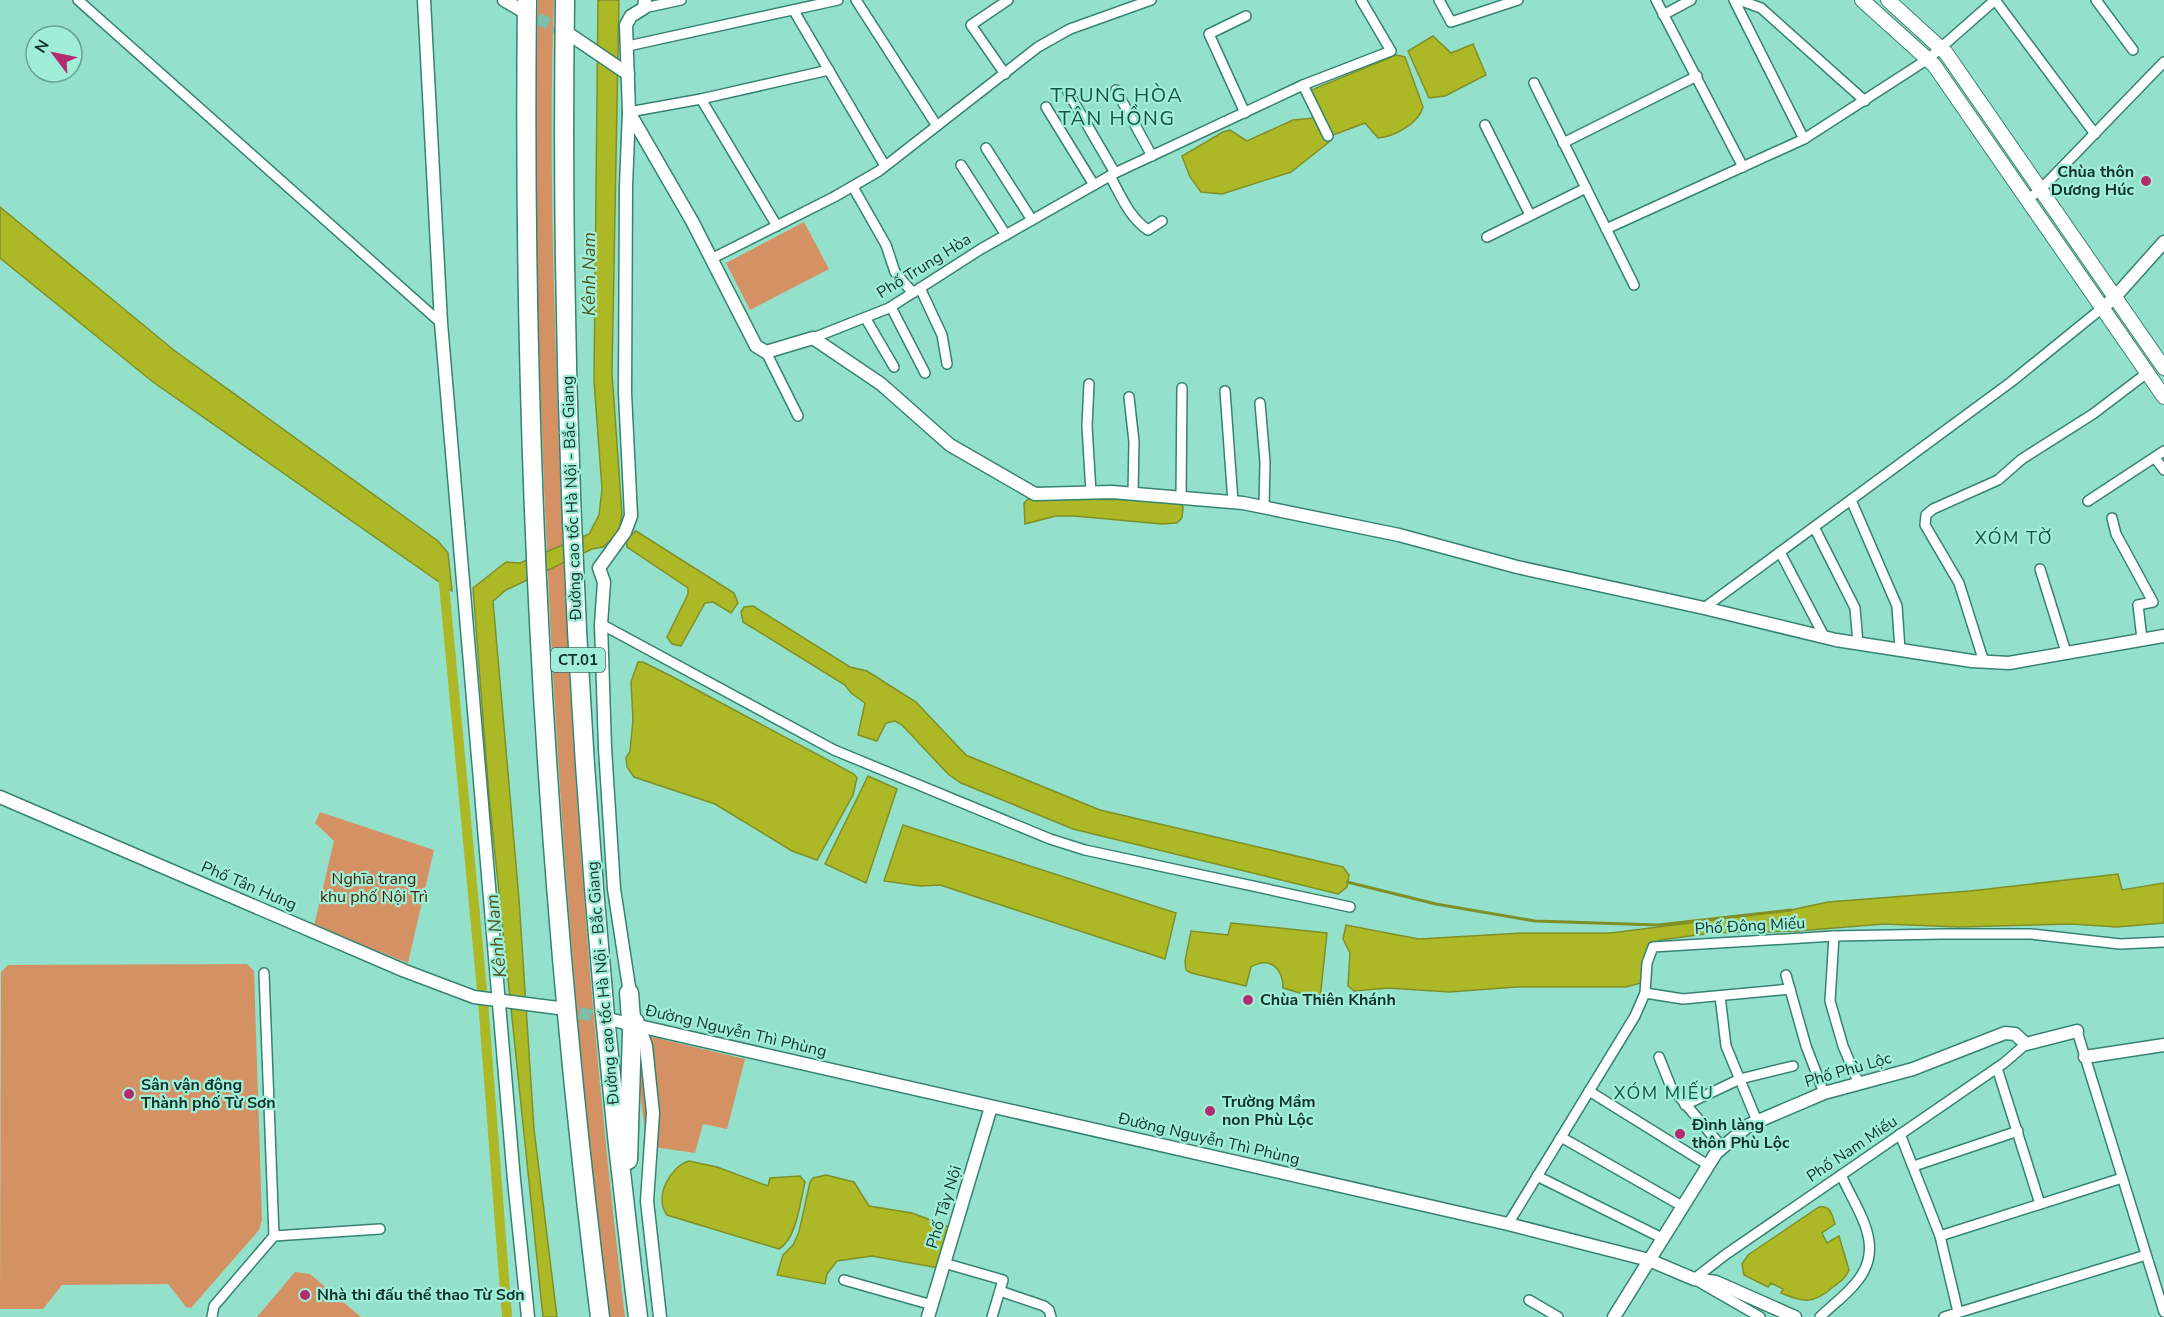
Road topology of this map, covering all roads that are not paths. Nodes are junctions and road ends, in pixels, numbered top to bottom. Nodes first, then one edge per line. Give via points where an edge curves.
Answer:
1 (78, 0) edge
2 (424, 0) edge
3 (504, 0) edge
4 (565, 0) edge
5 (681, 0) edge
6 (838, 0) edge
7 (856, 0) edge
8 (1008, 0) edge
9 (1151, 0) edge
10 (1361, 0) edge
11 (1439, 0) edge
12 (1518, 0) edge
13 (1656, 0) edge
14 (1690, 0) edge
15 (1736, 0) edge
16 (1862, 0) edge
17 (1888, 0) edge
18 (1995, 0) edge
19 (2096, 0) edge
20 (644, 4) edge
21 (524, 5) edge
22 (794, 11) junction
23 (1663, 15) junction
24 (1246, 16) dead end
25 (577, 39) tunnel mouth
26 (628, 46) junction
27 (1942, 49) junction
28 (2133, 50) dead end
29 (1928, 59) junction
30 (2164, 62) edge
31 (829, 70) junction
32 (628, 74) junction
33 (1005, 74) junction
34 (1697, 76) junction
35 (1534, 84) dead end
36 (1303, 85) junction
37 (1116, 90) dead end
38 (1068, 92) dead end
39 (700, 99) junction
40 (1865, 101) junction
41 (1046, 107) dead end
42 (630, 112) junction
43 (1245, 112) junction
44 (1485, 125) dead end
45 (937, 126) junction
46 (1326, 132) dead end
47 (2095, 134) junction
48 (1804, 139) junction
49 (1563, 142) junction
50 (986, 148) dead end
51 (1152, 156) junction
52 (961, 165) dead end
53 (885, 166) junction
54 (1743, 167) junction
55 (1113, 175) junction
56 (1094, 185) junction
57 (853, 187) junction
58 (1586, 188) junction
59 (2040, 190) junction
60 (2027, 200) junction
61 (1530, 215) junction
62 (1032, 220) junction
63 (1162, 221) dead end
64 (777, 226) junction
65 (1606, 229) junction
66 (1006, 235) junction
67 (1487, 237) dead end
68 (2164, 242) edge
69 (711, 260) junction
70 (1634, 285) dead end
71 (916, 290) junction
72 (2114, 298) junction
73 (891, 307) junction
74 (2101, 309) junction
75 (866, 319) junction
76 (441, 323) junction
77 (813, 338) junction
78 (766, 352) junction
79 (947, 364) dead end
80 (894, 367) dead end
81 (2164, 368) edge
82 (2147, 373) junction
83 (926, 374) dead end
84 (1089, 384) dead end
85 (1182, 388) dead end
86 (1225, 391) dead end
87 (1130, 397) dead end
88 (2164, 397) edge
89 (1260, 403) dead end
90 (798, 416) dead end
91 (2164, 451) edge
92 (2155, 458) junction
93 (2164, 470) edge
94 (1091, 493) junction
95 (1133, 494) junction
96 (1181, 498) junction
97 (1851, 500) junction
98 (2088, 501) dead end
99 (1233, 502) junction
100 (1264, 507) junction
101 (2112, 518) dead end
102 (1814, 527) junction
103 (1780, 552) junction
104 (2040, 569) dead end
105 (1704, 608) junction
106 (601, 624) junction
107 (2164, 636) edge
108 (1825, 638) junction
109 (2142, 639) junction
110 (1858, 644) junction
111 (1900, 650) junction
112 (2066, 652) junction
113 (1984, 662) junction
114 (0, 797) edge
115 (1350, 907) dead end
116 (1834, 936) junction
117 (2164, 942) edge
118 (264, 974) dead end
119 (1786, 975) dead end
120 (1790, 989) junction
121 (629, 993) joint
122 (1645, 993) junction
123 (1720, 996) junction
124 (499, 1002) junction
125 (558, 1008) tunnel mouth
126 (608, 1019) tunnel mouth
127 (635, 1025) junction
128 (2077, 1031) joint
129 (2026, 1044) junction
130 (2164, 1045) edge
131 (1659, 1057) dead end
132 (2085, 1057) junction
133 (1793, 1066) dead end
134 (1998, 1068) junction
135 (1740, 1078) junction
136 (1859, 1084) junction
137 (1589, 1091) junction
138 (1824, 1093) junction
139 (1685, 1105) junction
140 (991, 1107) junction
141 (1757, 1121) junction
142 (2018, 1131) junction
143 (1900, 1134) junction
144 (1561, 1137) junction
145 (1722, 1147) junction
146 (1708, 1165) junction
147 (1914, 1166) junction
148 (1840, 1175) junction
149 (1537, 1176) junction
150 (2122, 1178) junction
151 (2040, 1204) junction
152 (1682, 1206) junction
153 (1508, 1224) junction
154 (380, 1229) dead end
155 (274, 1236) junction
156 (1940, 1236) junction
157 (1662, 1238) junction
158 (2146, 1255) junction
159 (1649, 1260) junction
160 (944, 1263) junction
161 (1694, 1279) junction
162 (844, 1280) dead end
163 (1000, 1292) junction
164 (1529, 1300) dead end
165 (930, 1311) edge
166 (1958, 1312) junction
167 (2164, 1312) edge
168 (212, 1317) edge
169 (528, 1317) edge
170 (600, 1317) edge
171 (639, 1317) edge
172 (660, 1317) edge
173 (992, 1317) edge
174 (1051, 1317) edge
175 (1558, 1317) edge
176 (1614, 1317) edge
177 (1760, 1317) edge
178 (1795, 1317) edge
179 (1820, 1317) edge
180 (1944, 1317) edge

1 - 76 street
2 - 76 street
3 - 21 street
4 - 171 highway, Đường cao tốc Hà Nội - Bắc Giang / CT.01 via 565,312 583,748 597,942
5 - 20 street
6 - 22 street
7 - 45 street
8 - 33 street via 971,25
9 - 33 street via 1070,29 1038,47
10 - 36 street, Phố Trung Hòa via 1391,51
11 - 12 street via 1451,22
13 - 23 street
14 - 23 street
15 - 40 street via 1761,8
15 - 48 street
16 - 29 main road
17 - 27 main road
18 - 27 street
18 - 47 street
19 - 28 street
20 - 26 street via 628,20
21 - 170 highway, CT.01 via 528,313 545,750 557,922
22 - 26 street
22 - 31 street
23 - 34 street
24 - 43 street via 1209,34
25 - 32 street
26 - 32 street
27 - 29 street
27 - 59 main road
29 - 40 street
29 - 60 main road
30 - 47 street
31 - 39 street
31 - 53 street
32 - 42 street
33 - 45 street
34 - 49 street
34 - 54 street
35 - 49 street
36 - 43 street, Phố Trung Hòa
36 - 46 street
37 - 51 street
38 - 55 street
39 - 42 street
39 - 64 street
40 - 48 street
41 - 56 street
42 - 69 street
42 - 106 street via 625,393 631,516 626,532 600,565 604,582
43 - 51 street, Phố Trung Hòa
44 - 61 street
45 - 53 street
47 - 59 street
48 - 54 street
49 - 58 street
50 - 62 street
51 - 55 street, Phố Trung Hòa
52 - 66 street
53 - 57 street
54 - 65 street
55 - 56 street, Phố Trung Hòa
55 - 63 street via 1133,218 1148,230
56 - 62 street, Phố Trung Hòa
57 - 64 street
57 - 71 street via 886,245 895,272
58 - 61 street
58 - 65 street
59 - 60 street
59 - 72 main road
60 - 74 main road
61 - 67 street
62 - 66 street, Phố Trung Hòa
64 - 69 street
65 - 70 street
66 - 71 street, Phố Trung Hòa
68 - 72 street
69 - 78 street via 756,346
71 - 73 street, Phố Trung Hòa
71 - 79 street via 942,335
72 - 74 street
72 - 81 main road
73 - 75 street, Phố Trung Hòa
73 - 83 street
74 - 82 main road
74 - 97 street via 2011,382
75 - 77 street, Phố Trung Hòa
75 - 80 street
76 - 124 street
77 - 78 street, Phố Trung Hòa
77 - 94 street via 880,384 950,446 999,476 1035,494
78 - 90 street
82 - 88 main road
82 - 113 street via 2093,414 2022,459 1998,480 1926,515 1925,525 1959,583
84 - 94 street
85 - 96 street
86 - 99 street
87 - 95 street
89 - 100 street
91 - 92 street
92 - 93 street
92 - 98 street
94 - 95 street
95 - 96 street
96 - 99 street
97 - 102 street
97 - 111 street via 1897,606
99 - 100 street
100 - 105 street
101 - 109 street via 2116,534 2153,602 2139,605
102 - 103 street
102 - 110 street via 1855,608
103 - 105 street
103 - 108 street
104 - 112 street
105 - 108 street
106 - 115 street via 834,750 1050,839
106 - 121 street via 604,748 614,889
107 - 109 street
108 - 110 street
109 - 112 street
110 - 111 street
111 - 113 street
112 - 113 street via 2009,663
114 - 124 street, Phố Tân Hưng via 405,971 474,997
116 - 117 street, Phố Đông Miếu via 2031,934 2120,944
116 - 122 street, Phố Đông Miếu via 1657,946 1648,957
116 - 136 street via 1830,1001
118 - 155 street
119 - 120 street
120 - 123 street
120 - 138 street
121 - 127 highway
122 - 123 street via 1683,999
122 - 137 street, Phố Đông Miếu via 1631,1024
123 - 135 street via 1726,1046
124 - 125 street, Phố Tân Hưng
124 - 169 street
126 - 127 street, Đường Nguyễn Thì Phùng
127 - 140 street, Đường Nguyễn Thì Phùng
127 - 171 highway via 628,1161
127 - 172 street via 646,1046 653,1113 647,1201
128 - 129 street
128 - 132 street
129 - 134 street, Phố Nam Miếu
129 - 136 street, Phố Phù Lộc via 2015,1034 2005,1033 1913,1069
130 - 132 street
131 - 139 street via 1671,1087
132 - 150 street
133 - 135 street
134 - 142 street
134 - 143 street, Phố Nam Miếu
135 - 139 street
135 - 141 street
136 - 138 street, Phố Phù Lộc
137 - 144 street, Phố Đông Miếu
137 - 146 street
138 - 141 street, Phố Phù Lộc
139 - 145 street
140 - 153 street, Đường Nguyễn Thì Phùng
140 - 160 street, Phố Tây Nội
141 - 145 street, Phố Phù Lộc
142 - 147 street
142 - 151 street
143 - 147 street
143 - 148 street, Phố Nam Miếu
144 - 149 street, Phố Đông Miếu
144 - 152 street
145 - 146 street, Phố Phù Lộc
146 - 152 street, Phố Phù Lộc
147 - 156 street
148 - 161 street, Phố Nam Miếu
148 - 179 street via 1871,1240 1871,1257 1855,1285
149 - 153 street, Phố Đông Miếu
149 - 157 street
150 - 151 street
150 - 158 street
151 - 156 street
152 - 157 street, Phố Phù Lộc
153 - 159 street, Đường Nguyễn Thì Phùng
154 - 155 street
155 - 168 street via 214,1306
156 - 166 street
157 - 159 street, Phố Phù Lộc
158 - 166 street
158 - 167 street
159 - 161 street, Đường Nguyễn Thì Phùng
159 - 176 street, Phố Phù Lộc
160 - 163 street via 1003,1280
160 - 165 street, Phố Tây Nội
161 - 177 street
161 - 178 street, Đường Nguyễn Thì Phùng via 1716,1282
162 - 165 street
163 - 173 street
163 - 174 street via 1044,1306
164 - 175 street
166 - 180 street

